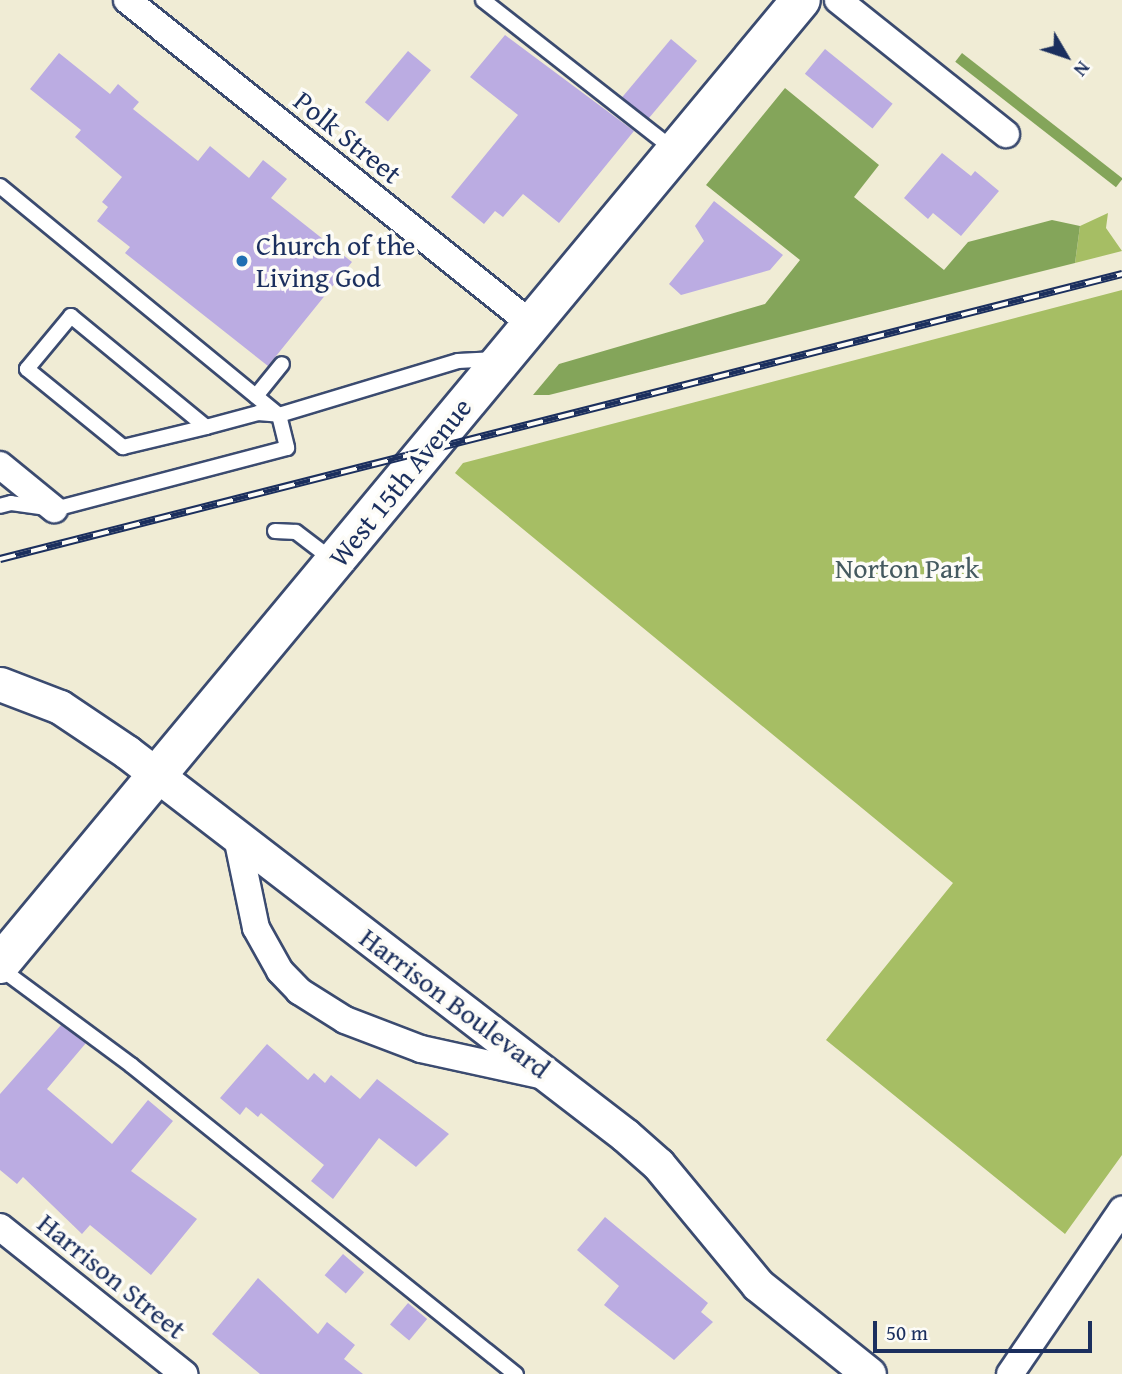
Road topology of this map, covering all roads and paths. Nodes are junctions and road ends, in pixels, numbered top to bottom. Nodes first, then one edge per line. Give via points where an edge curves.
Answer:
1 (127, 0) edge
2 (483, 0) edge
3 (802, 0) edge
4 (838, 0) edge
5 (1006, 134) dead end
6 (675, 151) junction
7 (0, 186) edge
8 (530, 323) junction
9 (500, 358) junction
10 (282, 364) dead end
11 (256, 396) junction
12 (279, 415) junction
13 (206, 427) junction
14 (0, 465) edge
15 (0, 506) edge
16 (54, 509) junction
17 (275, 530) dead end
18 (335, 562) junction
19 (0, 684) edge
20 (159, 777) junction
21 (237, 837) junction
22 (0, 966) edge
23 (552, 1077) junction
24 (1122, 1210) edge
25 (0, 1227) edge
26 (184, 1374) edge
27 (516, 1374) edge
28 (869, 1374) edge
29 (1010, 1374) edge

1 - 8 street, Polk Street
2 - 6 lane
3 - 6 main road, West 15th Avenue
4 - 5 street
6 - 8 main road, West 15th Avenue
7 - 11 lane
8 - 9 main road, West 15th Avenue
9 - 12 lane via 458,361
9 - 18 main road, West 15th Avenue
10 - 11 lane
11 - 12 lane
12 - 13 lane via 258,413
12 - 16 lane via 287,449
13 - 13 lane via 71,316 27,369 123,447
14 - 16 street
15 - 16 lane
17 - 18 lane via 296,532
18 - 20 main road, West 15th Avenue
19 - 20 street, Harrison Boulevard via 61,707
20 - 21 street, Harrison Boulevard
20 - 22 main road, West 15th Avenue
21 - 23 street, Harrison Boulevard
21 - 23 street via 247,892 265,946 281,971 320,1007 421,1049
22 - 27 lane via 131,1065
23 - 28 street, Harrison Boulevard via 658,1164 758,1285
24 - 29 street
25 - 26 street, Harrison Street

